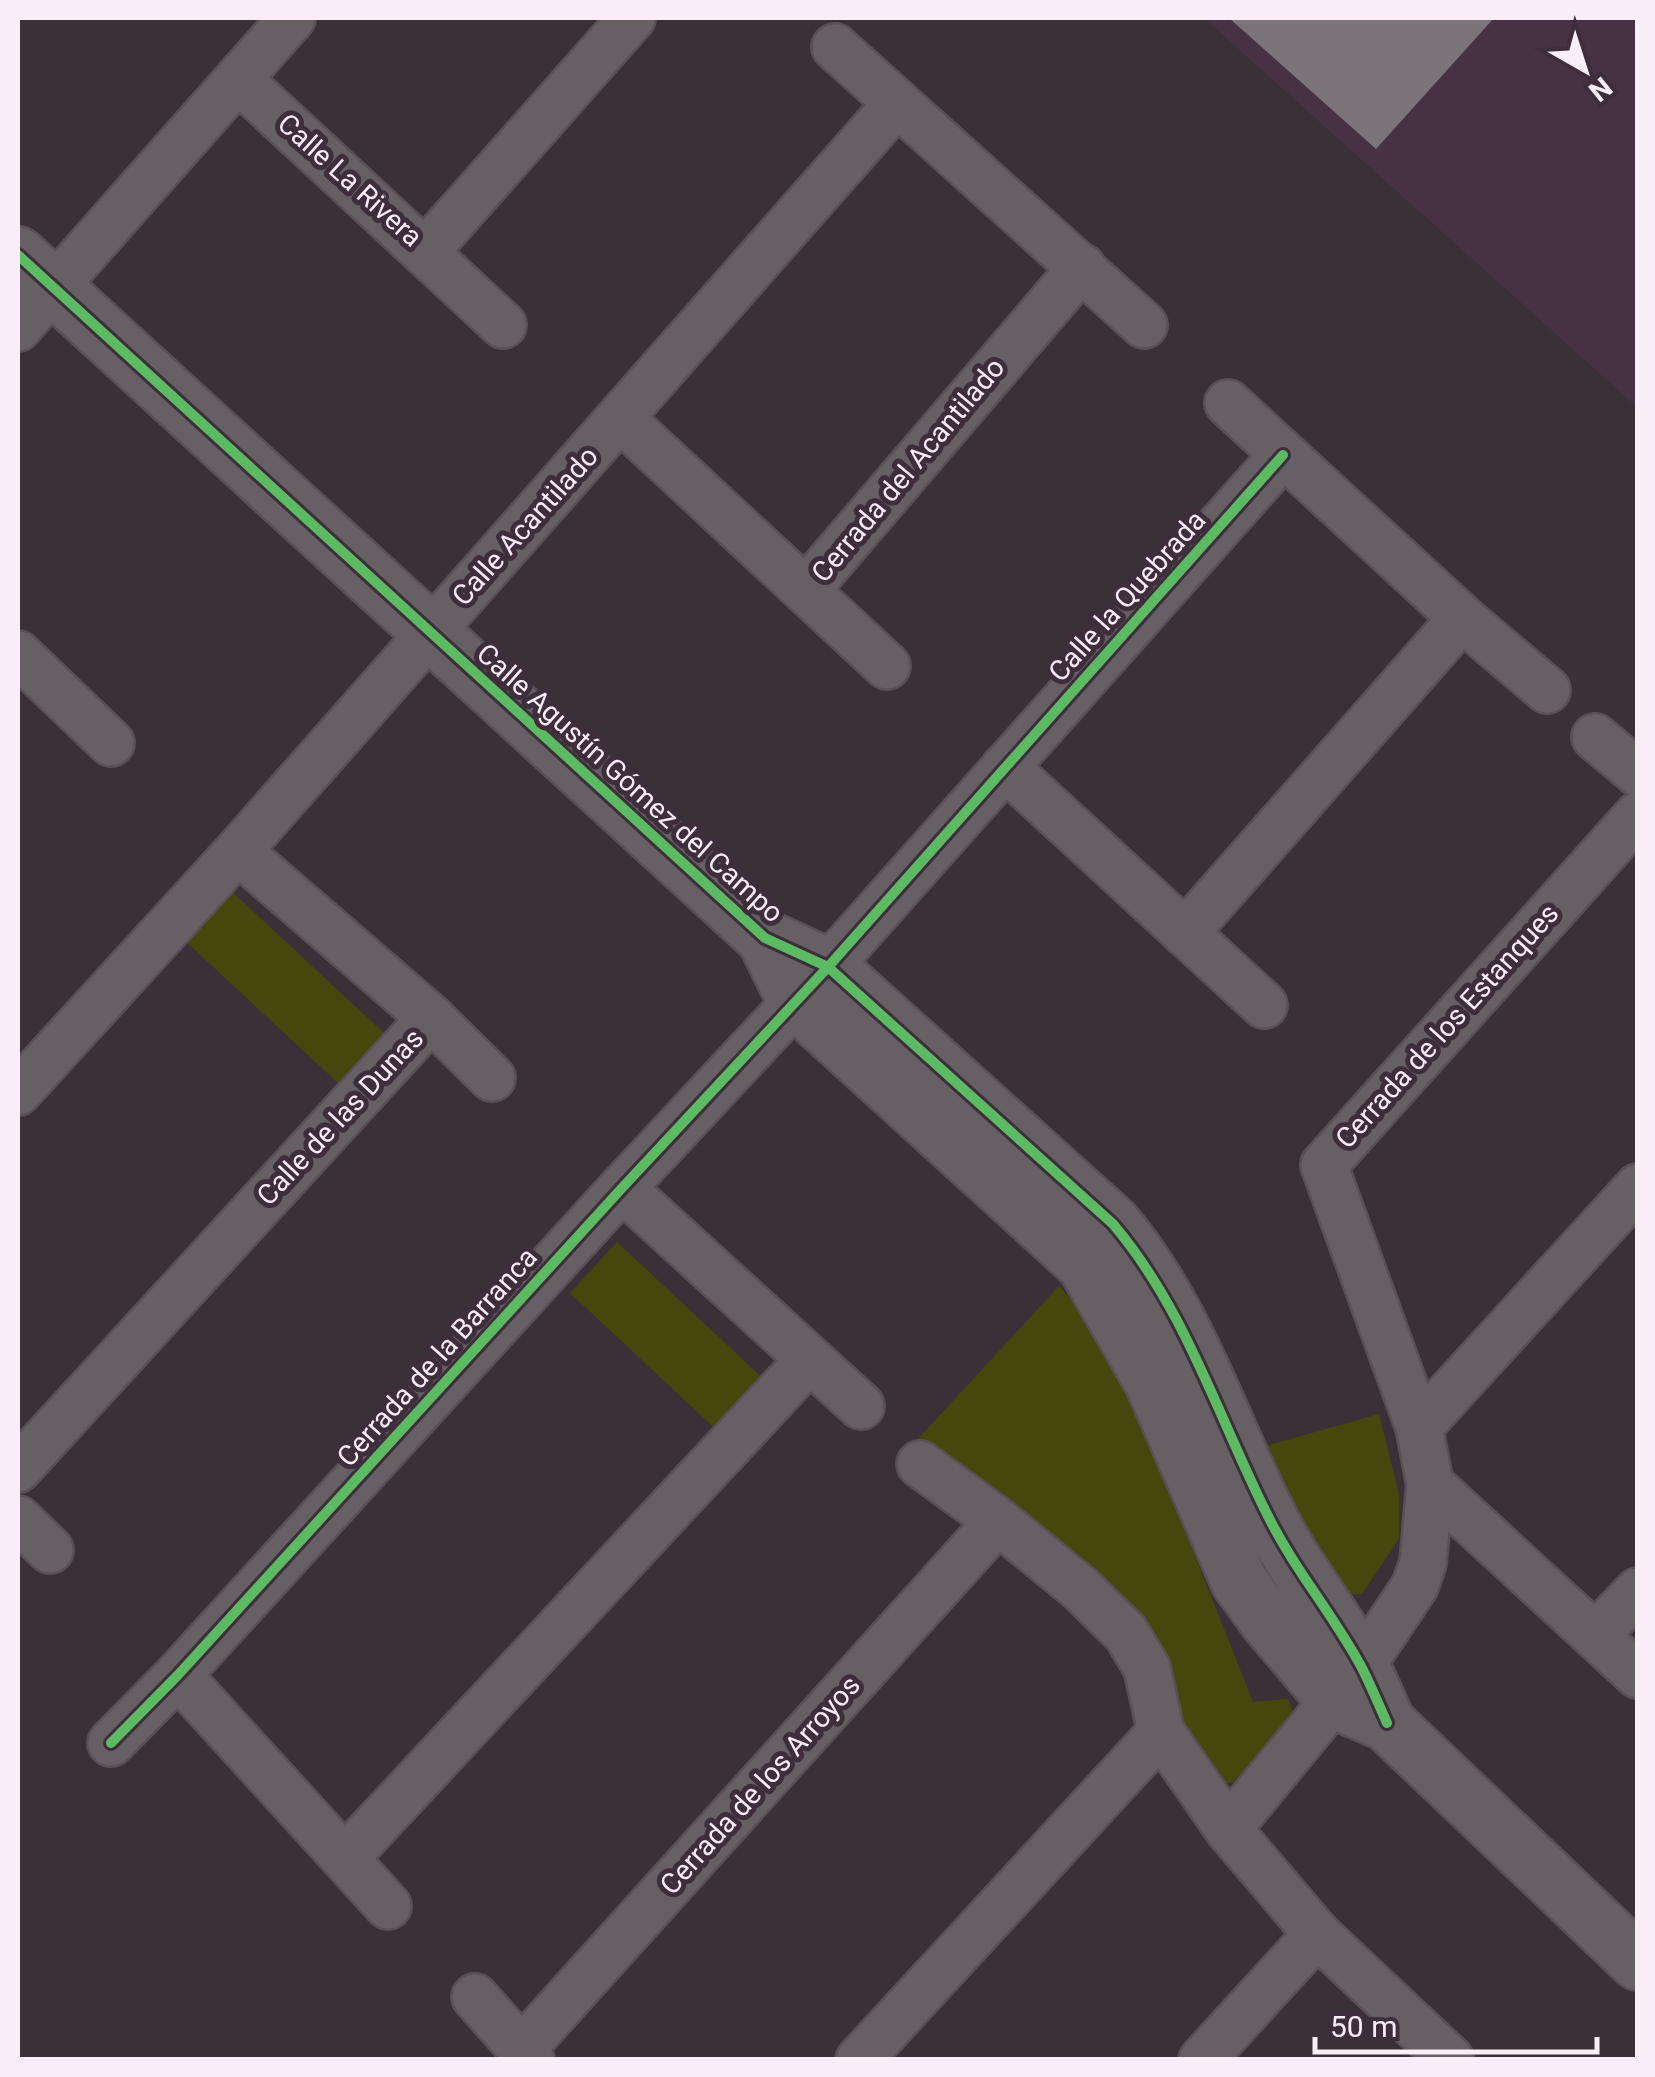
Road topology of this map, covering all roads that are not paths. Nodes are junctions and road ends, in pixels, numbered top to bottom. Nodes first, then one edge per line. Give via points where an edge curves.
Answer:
1 (292, 18) edge
2 (632, 18) edge
3 (835, 47) dead end
4 (238, 79) junction
5 (897, 103) junction
6 (425, 252) junction
7 (1082, 266) junction
8 (36, 271) edge
9 (1144, 325) dead end
10 (503, 326) dead end
11 (18, 328) edge
12 (1228, 403) dead end
13 (622, 418) junction
14 (1283, 455) junction
15 (806, 590) junction
16 (1462, 618) junction
17 (428, 632) junction
18 (887, 666) dead end
19 (24, 674) edge
20 (1547, 690) dead end
21 (1595, 737) dead end
22 (112, 743) dead end
23 (1004, 767) junction
24 (1638, 773) edge
25 (1638, 815) edge
26 (238, 850) junction
27 (1186, 933) junction
28 (812, 984) junction
29 (1264, 1005) dead end
30 (431, 1018) junction
31 (492, 1078) dead end
32 (18, 1092) edge
33 (622, 1188) junction
34 (1638, 1188) edge
35 (808, 1360) junction
36 (861, 1406) dead end
37 (1418, 1427) junction
38 (920, 1464) dead end
39 (18, 1469) edge
40 (1430, 1484) junction
41 (18, 1518) edge
42 (998, 1521) junction
43 (50, 1550) dead end
44 (1638, 1592) edge
45 (1596, 1634) junction
46 (178, 1675) junction
47 (1638, 1675) edge
48 (1349, 1684) junction
49 (1161, 1732) junction
50 (111, 1742) dead end
51 (1228, 1829) junction
52 (346, 1857) junction
53 (388, 1906) dead end
54 (1317, 1934) junction
55 (1638, 1962) edge
56 (475, 1997) dead end
57 (526, 2054) edge
58 (859, 2060) edge
59 (1202, 2060) edge
60 (1451, 2060) edge

1 - 4 street
2 - 6 street, Calle La Rivera
3 - 5 street
4 - 6 street, Calle La Rivera
4 - 8 street
5 - 7 street
5 - 13 street
6 - 10 street
7 - 9 street
7 - 15 street, Cerrada del Acantilado
8 - 11 street
8 - 17 street, Calle Agustín Gómez del Campo
12 - 14 street
13 - 15 street
13 - 17 street, Calle Acantilado
14 - 16 street
14 - 23 street, Calle la Quebrada
15 - 18 street, Cerrada del Acantilado
16 - 20 street
16 - 27 street
17 - 26 street, Calle Acantilado
17 - 28 street, Calle Agustín Gómez del Campo
19 - 22 street
21 - 24 street
23 - 27 street
23 - 28 street, Calle la Quebrada
25 - 37 street, Cerrada de los Estanques via 1324,1165
26 - 30 street, Calle de las Dunas
26 - 32 street
27 - 29 street
28 - 33 street, Cerrada de la Barranca
28 - 48 street, Calle Agustín Gómez del Campo via 1113,1224 1149,1271 1174,1368 1281,1542
30 - 31 street
30 - 39 street, Calle de las Dunas
33 - 35 street
33 - 46 street, Cerrada de la Barranca
34 - 37 street
35 - 36 street
35 - 52 street
37 - 40 street, Cerrada de los Estanques
38 - 42 street
40 - 45 street
40 - 48 street, Cerrada de los Estanques via 1415,1586
41 - 43 street
42 - 49 street via 1126,1633 1148,1668
42 - 57 street, Cerrada de los Arroyos
44 - 45 street
45 - 47 street
46 - 50 street, Cerrada de la Barranca
46 - 52 street
48 - 51 street, Cerrada de los Estanques
48 - 55 street, Calle Agustín Gómez del Campo
49 - 51 street
49 - 58 street
51 - 54 street
52 - 53 street
54 - 59 street
54 - 60 street
56 - 57 street, Cerrada de los Arroyos

